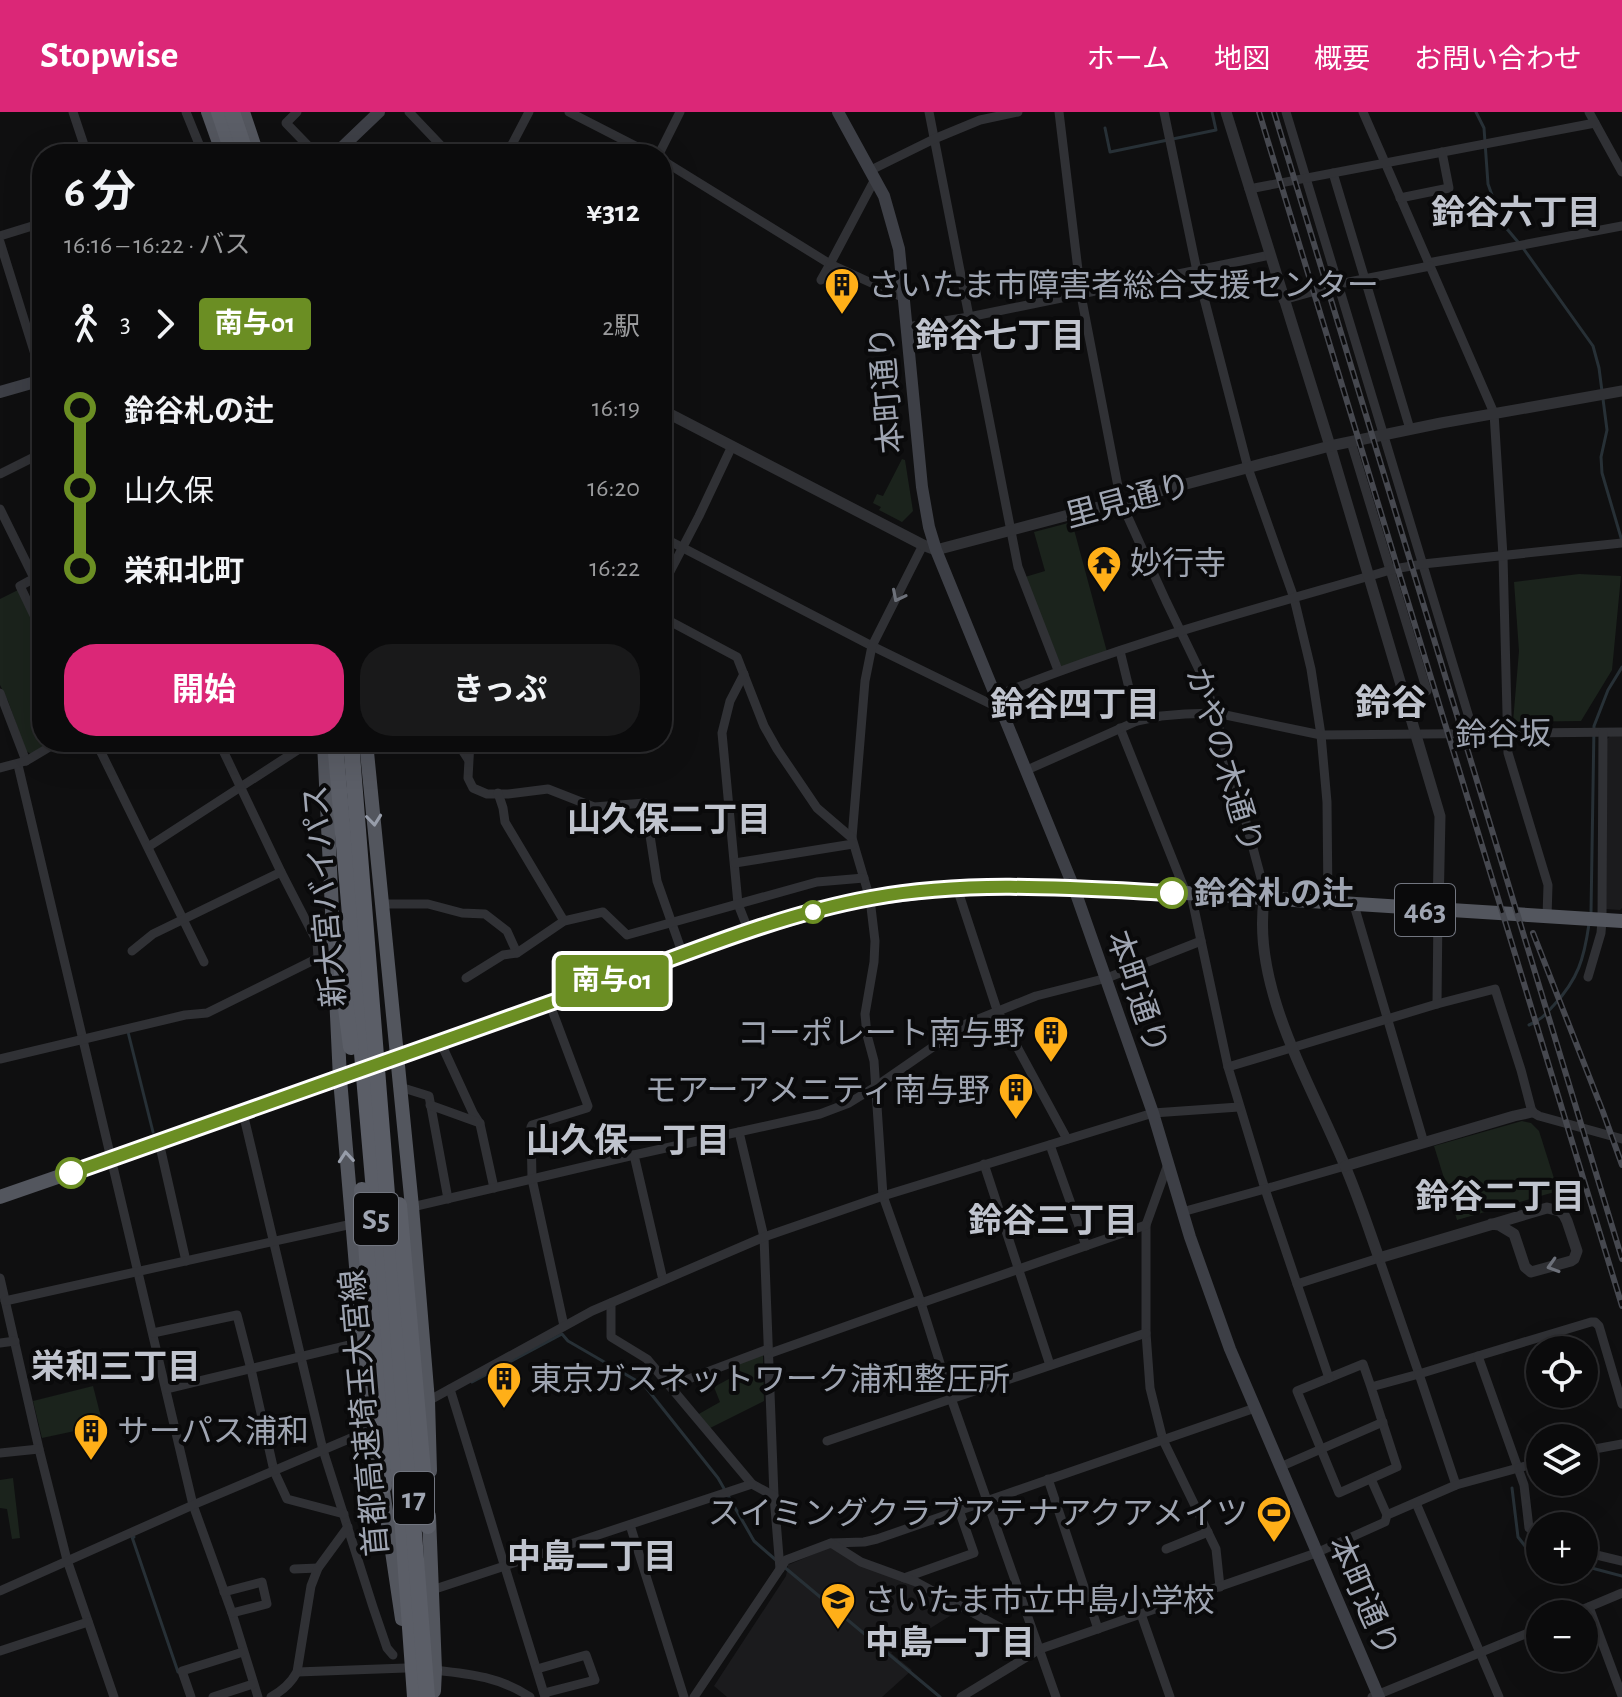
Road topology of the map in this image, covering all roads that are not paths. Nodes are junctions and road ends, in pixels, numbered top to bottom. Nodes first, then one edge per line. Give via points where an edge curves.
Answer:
1 (73, 112) edge
2 (186, 112) edge
3 (208, 112) edge
4 (219, 112) edge
5 (232, 112) edge
6 (243, 112) edge
7 (297, 112) edge
8 (379, 112) edge
9 (409, 112) edge
10 (529, 112) edge
11 (569, 112) edge
12 (680, 112) edge
13 (838, 112) edge
14 (929, 112) edge
15 (1018, 112) edge
16 (1059, 112) edge
17 (1164, 112) edge
18 (1226, 112) edge
19 (1286, 112) edge
20 (1363, 112) edge
21 (1589, 112) edge
22 (1595, 123) junction
23 (934, 139) junction
24 (84, 144) edge
25 (199, 144) edge
26 (219, 144) edge
27 (230, 144) edge
28 (243, 144) edge
29 (254, 144) edge
30 (306, 144) edge
31 (345, 144) edge
32 (439, 144) edge
33 (512, 144) edge
34 (631, 144) edge
35 (664, 144) edge
36 (1442, 152) junction
37 (1385, 163) junction
38 (672, 166) edge
39 (1622, 172) edge
40 (1333, 173) junction
41 (873, 174) junction
42 (1306, 178) junction
43 (1249, 189) junction
44 (1400, 198) junction
45 (32, 226) edge
46 (1622, 226) edge
47 (0, 236) edge
48 (0, 242) edge
49 (1270, 255) junction
50 (830, 264) junction
51 (1429, 264) junction
52 (1197, 271) junction
53 (821, 280) dead end
54 (1365, 280) junction
55 (1338, 285) junction
56 (1081, 295) junction
57 (904, 298) junction
58 (1283, 300) junction
59 (969, 317) junction
60 (907, 327) junction
61 (32, 346) edge
62 (32, 382) edge
63 (1622, 391) edge
64 (0, 392) edge
65 (1494, 413) junction
66 (672, 415) edge
67 (1410, 429) junction
68 (1384, 435) junction
69 (1351, 442) junction
70 (732, 446) junction
71 (1330, 446) junction
72 (32, 458) edge
73 (1248, 468) junction
74 (0, 474) edge
75 (1121, 502) junction
76 (0, 509) edge
77 (1010, 531) junction
78 (672, 542) edge
79 (1621, 543) edge
80 (682, 547) junction
81 (929, 548) junction
82 (1503, 556) junction
83 (1423, 564) junction
84 (32, 565) edge
85 (672, 567) edge
86 (1390, 570) junction
87 (1369, 576) junction
88 (32, 579) edge
89 (1294, 598) junction
90 (32, 611) edge
91 (672, 622) edge
92 (1181, 631) junction
93 (872, 646) junction
94 (1120, 651) junction
95 (1058, 670) junction
96 (744, 674) junction
97 (1427, 691) dead end
98 (0, 693) edge
99 (996, 696) junction
100 (1001, 709) junction
101 (1216, 713) junction
102 (1137, 721) junction
103 (1120, 728) junction
104 (1622, 732) edge
105 (1508, 733) junction
106 (1597, 733) junction
107 (1416, 734) junction
108 (1474, 734) junction
109 (1321, 735) junction
110 (41, 752) edge
111 (101, 752) edge
112 (224, 752) edge
113 (295, 752) edge
114 (331, 752) edge
115 (332, 752) edge
116 (332, 752) edge
117 (333, 752) edge
118 (352, 752) edge
119 (352, 752) edge
120 (367, 752) edge
121 (464, 752) edge
122 (469, 752) edge
123 (469, 760) junction
124 (22, 763) junction
125 (0, 768) edge
126 (1027, 770) junction
127 (241, 788) junction
128 (498, 793) junction
129 (852, 841) junction
130 (148, 847) junction
131 (735, 863) junction
132 (281, 872) junction
133 (864, 878) junction
134 (957, 888) junction
135 (1074, 888) junction
136 (363, 893) junction
137 (1189, 894) junction
138 (870, 899) junction
139 (1264, 900) junction
140 (1328, 903) junction
141 (382, 904) junction
142 (738, 904) junction
143 (1354, 905) junction
144 (1438, 910) junction
145 (1547, 917) junction
146 (1595, 919) junction
147 (182, 920) junction
148 (564, 921) junction
149 (1622, 921) edge
150 (671, 923) junction
151 (749, 932) junction
152 (1201, 941) junction
153 (132, 951) dead end
154 (517, 953) junction
155 (683, 955) junction
156 (204, 962) dead end
157 (1588, 977) dead end
158 (466, 978) dead end
159 (1107, 978) junction
160 (549, 1002) junction
161 (1437, 1004) junction
162 (997, 1010) junction
163 (1387, 1020) junction
164 (84, 1040) junction
165 (1293, 1048) junction
166 (444, 1050) dead end
167 (396, 1058) junction
168 (0, 1059) edge
169 (1228, 1067) junction
170 (340, 1079) junction
171 (400, 1087) junction
172 (875, 1087) junction
173 (430, 1105) junction
174 (1239, 1107) junction
175 (1532, 1112) junction
176 (243, 1113) junction
177 (1153, 1113) junction
178 (480, 1124) junction
179 (739, 1132) junction
180 (1067, 1139) junction
181 (1622, 1139) edge
182 (159, 1142) junction
183 (1424, 1143) junction
184 (1050, 1145) junction
185 (634, 1155) junction
186 (112, 1158) junction
187 (984, 1164) junction
188 (1168, 1164) junction
189 (1345, 1166) junction
190 (532, 1179) junction
191 (494, 1188) junction
192 (1265, 1189) junction
193 (883, 1196) junction
194 (0, 1197) edge
195 (448, 1199) junction
196 (412, 1207) junction
197 (1182, 1212) junction
198 (1521, 1215) junction
199 (352, 1224) junction
200 (1491, 1224) junction
201 (1146, 1225) junction
202 (1514, 1234) junction
203 (764, 1237) junction
204 (273, 1241) junction
205 (1086, 1246) junction
206 (1379, 1258) junction
207 (186, 1261) junction
208 (1018, 1269) junction
209 (139, 1271) junction
210 (0, 1278) edge
211 (663, 1280) junction
212 (1297, 1284) junction
213 (5, 1301) junction
214 (921, 1302) junction
215 (611, 1303) junction
216 (564, 1326) junction
217 (153, 1333) junction
218 (1146, 1333) junction
219 (15, 1341) junction
220 (362, 1342) junction
221 (0, 1343) edge
222 (768, 1352) junction
223 (1478, 1356) junction
224 (301, 1357) junction
225 (1050, 1365) junction
226 (251, 1369) junction
227 (1419, 1374) junction
228 (1329, 1378) junction
229 (670, 1386) junction
230 (1371, 1387) junction
231 (166, 1389) junction
232 (450, 1389) junction
233 (951, 1398) junction
234 (428, 1401) junction
235 (1622, 1404) edge
236 (1255, 1408) junction
237 (1383, 1422) junction
238 (375, 1425) junction
239 (1163, 1440) junction
240 (827, 1441) dead end
241 (1622, 1444) edge
242 (1598, 1448) edge
243 (39, 1449) junction
244 (1321, 1449) junction
245 (323, 1450) junction
246 (0, 1453) edge
247 (1280, 1467) junction
248 (1526, 1467) edge
249 (1519, 1469) junction
250 (274, 1471) junction
251 (1048, 1479) junction
252 (1371, 1479) junction
253 (752, 1484) junction
254 (1456, 1485) junction
255 (384, 1486) joint
256 (774, 1496) junction
257 (987, 1499) junction
258 (1416, 1503) junction
259 (193, 1505) junction
260 (959, 1510) junction
261 (1527, 1512) edge
262 (344, 1514) junction
263 (1387, 1515) junction
264 (630, 1525) junction
265 (428, 1526) junction
266 (348, 1527) junction
267 (1208, 1532) junction
268 (831, 1543) junction
269 (1166, 1549) dead end
270 (1316, 1553) junction
271 (1598, 1555) edge
272 (67, 1560) junction
273 (1622, 1561) edge
274 (505, 1566) junction
275 (318, 1568) junction
276 (294, 1569) dead end
277 (780, 1569) junction
278 (904, 1578) junction
279 (1220, 1587) junction
280 (432, 1590) junction
281 (0, 1591) edge
282 (224, 1592) junction
283 (1622, 1593) edge
284 (1598, 1603) edge
285 (232, 1613) junction
286 (1141, 1614) junction
287 (88, 1622) junction
288 (403, 1623) junction
289 (1098, 1629) junction
290 (1598, 1631) edge
291 (1526, 1634) edge
292 (1040, 1649) junction
293 (0, 1651) edge
294 (243, 1652) junction
295 (1480, 1653) junction
296 (393, 1655) dead end
297 (406, 1668) junction
298 (537, 1669) junction
299 (435, 1670) junction
300 (297, 1672) junction
301 (253, 1684) junction
302 (432, 1695) edge
303 (545, 1695) edge
304 (1376, 1696) edge
305 (1622, 1696) edge
306 (114, 1697) edge
307 (191, 1697) edge
308 (213, 1697) edge
309 (258, 1697) edge
310 (271, 1697) edge
311 (408, 1697) edge
312 (415, 1697) edge
313 (530, 1697) edge
314 (684, 1697) edge
315 (694, 1697) edge
316 (961, 1697) edge
317 (1056, 1697) edge
318 (1170, 1697) edge
319 (1499, 1697) edge

1 - 24 street
2 - 25 street
3 - 26 highway
4 - 27 highway
5 - 28 highway
6 - 29 highway
7 - 30 street via 286,123
8 - 31 main road
9 - 32 street
10 - 33 street
11 - 34 street
12 - 35 street
13 - 41 main road, 本町通り
14 - 23 street
15 - 23 street via 980,120
16 - 56 street, かやの木通り
17 - 52 street
18 - 43 street
19 - 42 street
20 - 37 street
21 - 22 street
22 - 36 street
22 - 39 street
23 - 41 street
23 - 59 street
36 - 37 street
36 - 44 street via 1449,188
37 - 40 street
37 - 44 street
38 - 50 street
40 - 42 street
40 - 54 street
41 - 50 street
41 - 57 main road, 本町通り via 893,222
42 - 43 street
42 - 55 street
43 - 49 street
44 - 51 street
45 - 47 street
46 - 51 street
48 - 61 street
49 - 52 street
49 - 58 street
50 - 53 street
50 - 57 street
51 - 54 street
51 - 65 street
52 - 56 street
52 - 73 street
54 - 55 street
54 - 67 street
55 - 58 street
55 - 68 street
56 - 59 street
56 - 75 street, かやの木通り
57 - 60 main road, 本町通り
58 - 71 street
59 - 60 street
59 - 77 street
60 - 81 main road, 本町通り
62 - 64 main road
63 - 65 street, 里見通り
65 - 67 street, 里見通り
65 - 82 street
66 - 70 street
67 - 68 street, 里見通り
68 - 69 street, 里見通り
68 - 83 street
69 - 71 street, 里見通り
69 - 86 street
70 - 80 street
70 - 81 street
71 - 73 street, 里見通り
71 - 87 street
72 - 74 street
73 - 75 street, 里見通り
73 - 89 street
75 - 77 street, 里見通り
75 - 92 street, かやの木通り
76 - 84 street
77 - 81 street, 里見通り
77 - 95 street via 1018,567
78 - 80 street
79 - 82 street
80 - 85 street
80 - 93 street
81 -> 93 street
81 - 99 main road, 本町通り
82 - 83 street
82 - 105 street
83 - 86 street
83 - 108 street
86 - 87 street
86 - 97 street
87 - 89 street
87 - 107 street
88 - 90 street via 20,586
89 - 92 street
89 - 109 street
91 - 96 street via 737,657
92 - 94 street
92 - 101 street, かやの木通り
93 - 100 street
93 - 129 street
94 - 95 street
94 - 102 street
95 - 99 street
96 - 129 street via 777,749 817,808
96 - 131 street via 722,733
98 - 124 street
99 - 100 main road, 本町通り
100 - 126 main road, 本町通り
101 - 102 street, 鈴谷坂
101 - 109 street, 鈴谷坂
101 - 139 street, かやの木通り
102 - 103 street, 鈴谷坂
103 - 126 street, 鈴谷坂
103 - 137 street
104 - 106 street, 鈴谷坂
105 - 106 street, 鈴谷坂
105 - 108 street, 鈴谷坂
105 - 145 street via 1508,753 1548,885
106 - 146 street
107 - 108 street, 鈴谷坂
107 - 109 street, 鈴谷坂
107 - 144 street via 1440,816
109 - 140 street
110 - 124 street
111 - 130 street
112 - 127 street
113 - 127 street
114 - 170 highway
115 - 238 highway via 342,978 356,1090
116 - 312 highway, 首都高速埼玉大宮線 / S5
117 - 118 highway, 新大宮バイパス via 347,824 368,1045
119 - 136 highway, 首都高速埼玉大宮線 / S5
120 -> 141 highway, 17
121 - 123 street
122 - 123 street
123 - 128 street via 473,788
124 - 125 street
124 - 164 street
126 - 135 main road, 本町通り
127 - 130 street
127 - 132 street
128 - 148 street via 505,822
128 - 150 street via 548,789 594,807 645,803 657,881
129 - 131 street
129 - 133 street
130 - 147 street
131 - 142 street
132 - 147 street
132 - 164 street via 317,942 318,958 207,1013
133 - 138 street
133 - 142 street via 817,882
134 - 135 highway, 463
134 - 138 highway, 463
134 - 162 street
135 - 137 highway, 463
135 - 159 main road, 本町通り
136 - 265 highway via 387,1059
136 - 302 highway, 首都高速埼玉大宮線 / S5
137 - 139 highway, 463
137 - 152 street
138 - 151 highway, 463
138 - 172 street via 875,941 865,1014
139 - 140 highway, 463
139 - 165 street via 1267,967
140 - 143 highway, 463
141 - 154 street via 428,904 485,914 507,931
141 - 167 highway, 17
142 - 150 street
142 - 151 street
143 - 144 highway, 463
143 - 163 street
144 - 145 highway, 463
144 - 161 street
145 - 146 highway, 463
146 - 149 highway, 463
146 - 157 street via 1601,933
147 - 153 street
147 - 156 street
148 - 150 street via 603,912 627,935
148 - 154 street
150 - 155 street
151 - 155 highway, 463
152 - 159 street
152 - 169 street
154 - 158 street via 503,955
155 - 160 highway, 463
159 - 162 street
159 - 177 main road, 本町通り
160 - 167 highway, 463
160 - 190 street via 588,1106 532,1125
161 - 163 street
161 - 175 street via 1495,989
162 - 172 street via 966,1024
162 - 180 street
163 - 165 street
163 - 183 street
164 - 168 street
164 - 186 street
165 - 169 street
165 - 189 street
166 - 178 street
167 - 170 highway, 463
167 - 171 highway, 17
169 - 174 street
170 - 176 highway, 463
199 -> 170 highway
171 - 173 street via 429,1096
171 - 196 highway, 17
172 - 179 street via 820,1114
172 - 193 street
173 - 178 street
173 - 195 street
174 - 177 street
174 - 192 street
175 - 181 street
175 - 183 street
176 - 182 highway, 463
176 - 204 street
177 - 180 street
177 - 188 main road, 本町通り
178 - 191 street
179 - 185 street
179 - 203 street
180 - 184 street
182 - 186 highway, 463
182 - 207 street
183 - 189 street
184 - 187 street
184 - 205 street
185 - 190 street
185 - 211 street
186 - 194 highway, 463
186 - 209 street
187 - 193 street
187 - 208 street
188 - 197 main road, 本町通り
188 - 201 street
189 - 192 street
189 - 206 street
190 - 191 street
190 - 216 street
191 - 195 street
192 - 197 street
192 - 212 street
193 - 203 street
193 - 214 street
195 - 196 street
196 - 234 highway, 17
197 - 236 main road, 本町通り
198 - 200 street
198 - 202 street
198 -> 202 street via 1547,1208 1560,1211 1576,1255 1531,1272
199 - 204 street
199 - 220 highway
200 - 202 street
200 - 206 street
201 - 205 street
201 - 218 street
203 - 211 street
203 - 222 street
204 - 207 street
204 - 224 street
205 - 208 street
206 - 212 street
206 - 227 street
207 - 209 street
208 - 214 street
208 - 225 street
209 - 213 street
209 - 217 street
210 - 213 street
211 - 215 street
212 - 228 street
213 - 219 street
214 - 222 street
214 - 233 street
215 - 216 street
215 - 229 street via 611,1337 647,1359
216 - 232 street
217 - 226 street via 237,1315
217 - 231 street
218 - 225 street
218 - 239 street via 1150,1388
219 - 221 street
219 - 243 street
220 - 224 street
220 - 238 highway
222 - 229 street
222 - 256 street
223 - 227 street
223 - 235 street via 1595,1322
223 - 249 street
224 - 226 street
224 - 245 street
225 - 233 street
226 - 231 street
226 - 250 street
227 - 230 street
227 - 254 street
228 - 230 street via 1363,1364
228 - 244 street via 1297,1391
229 - 253 street
230 - 237 street
231 - 259 street
232 - 234 street
232 - 274 street
233 - 240 street
233 - 257 street
234 - 265 highway, 17
236 - 239 street
236 - 247 main road, 本町通り
237 - 244 street
237 - 252 street via 1397,1467
238 - 245 street
238 - 255 highway
239 - 251 street
239 - 267 street
241 - 242 street
243 - 246 street
243 - 272 street
244 - 247 street
244 - 252 street via 1339,1493
245 - 250 street
245 - 262 street
247 - 270 main road, 本町通り
248 - 249 street
249 - 254 street
249 - 261 street
250 - 259 street
250 - 262 street via 287,1499
251 - 257 street
251 - 289 street
252 - 263 street
253 - 256 street
253 - 264 street
254 - 258 street
255 - 288 highway, 17
256 - 277 street
257 - 260 street
257 - 292 street
258 - 263 street
258 - 295 street
259 - 272 street
259 - 282 street
260 - 268 street via 877,1539
260 - 278 street via 974,1553
262 - 266 street
263 - 270 street via 1385,1522
264 - 274 street
264 - 314 street
265 - 280 highway, 17
266 - 275 street
266 - 296 street
267 - 269 street
267 - 279 street via 1216,1549
268 - 277 street via 786,1560
268 - 278 street via 861,1562
270 - 279 street
270 - 304 main road, 本町通り
271 - 273 street
272 - 281 street
272 - 287 street
274 - 280 street
274 - 298 street
275 - 276 street
275 - 300 street
277 - 315 street
278 - 292 street
279 - 286 street
280 - 299 highway, 17
282 - 285 street
282 - 285 street via 262,1582 267,1604
283 - 284 street
285 - 294 street
286 - 289 street
286 - 318 street
287 - 293 street
287 - 306 street
288 - 297 highway, 17
288 - 302 highway, 17 via 373,1096
289 - 292 street
290 - 305 street
291 - 295 street
292 - 316 street
292 - 317 street
294 - 301 street
294 - 307 street via 182,1671
295 - 304 street
295 - 319 street
297 - 300 street
297 - 311 highway, 17
298 - 303 street
298 - 303 street via 586,1655 595,1680
299 - 302 highway, 17
299 - 313 street via 480,1675
300 - 310 street
301 - 308 street
301 - 309 street

